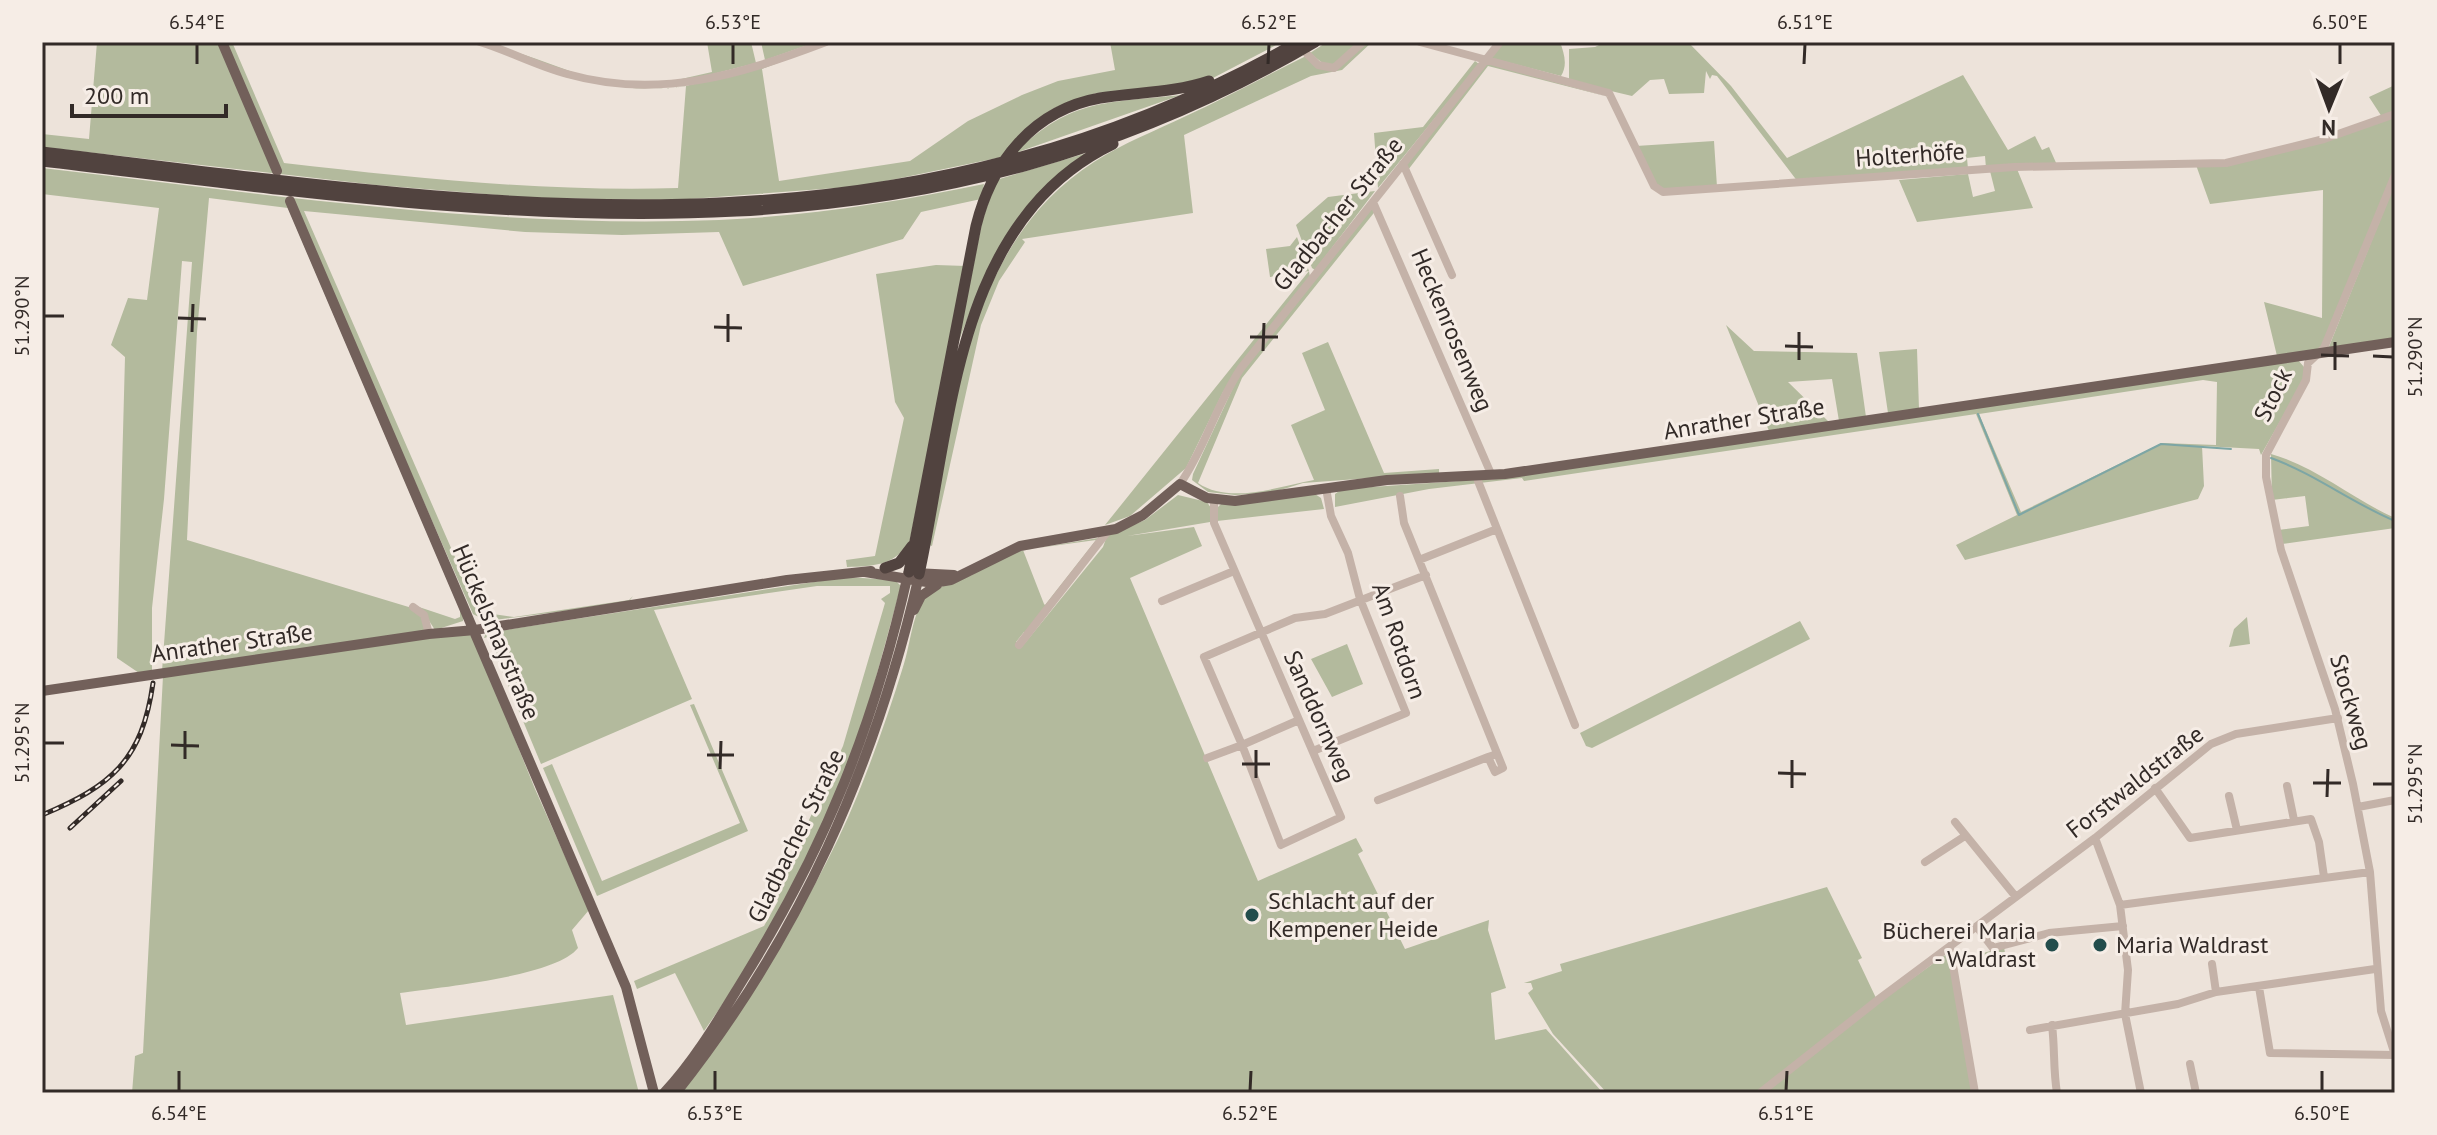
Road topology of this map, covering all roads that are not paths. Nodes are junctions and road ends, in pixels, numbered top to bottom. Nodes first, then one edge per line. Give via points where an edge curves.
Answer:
1 (222, 42) edge
2 (480, 42) edge
3 (826, 42) edge
4 (1315, 42) edge
5 (1363, 42) edge
6 (1420, 42) edge
7 (1500, 42) edge
8 (1296, 43) edge
9 (1307, 54) dead end
10 (1484, 62) junction
11 (1197, 104) junction
12 (2395, 114) edge
13 (42, 152) edge
14 (42, 161) edge
15 (1022, 163) junction
16 (1403, 164) junction
17 (277, 171) dead end
18 (197, 175) junction
19 (2395, 175) edge
20 (1373, 202) junction
21 (293, 208) dead end
22 (1452, 275) dead end
23 (2395, 342) edge
24 (2320, 352) junction
25 (2266, 457) joint
26 (1492, 476) junction
27 (1478, 481) dead end
28 (1180, 484) junction
29 (1326, 488) junction
30 (1400, 496) dead end
31 (1214, 500) junction
32 (1497, 529) junction
33 (1108, 531) junction
34 (916, 539) junction
35 (1419, 560) junction
36 (979, 567) junction
37 (885, 568) junction
38 (1234, 571) junction
39 (865, 572) junction
40 (1426, 575) junction
41 (913, 576) junction
42 (951, 580) junction
43 (1360, 599) junction
44 (1162, 601) dead end
45 (413, 607) dead end
46 (909, 616) junction
47 (474, 626) junction
48 (1260, 632) junction
49 (429, 634) junction
50 (1019, 645) dead end
51 (42, 691) edge
52 (2338, 718) junction
53 (1299, 720) junction
54 (1575, 725) dead end
55 (1242, 745) junction
56 (1313, 751) junction
57 (1207, 758) dead end
58 (2287, 786) dead end
59 (2155, 788) junction
60 (2229, 796) dead end
61 (1378, 800) dead end
62 (2395, 800) edge
63 (2358, 807) junction
64 (2294, 820) junction
65 (1955, 822) dead end
66 (2237, 830) junction
67 (1965, 836) junction
68 (2095, 838) junction
69 (1925, 862) dead end
70 (2370, 872) junction
71 (2324, 877) junction
72 (2016, 897) junction
73 (2120, 905) junction
74 (2123, 926) junction
75 (1977, 927) junction
76 (1950, 948) junction
77 (2212, 964) dead end
78 (2375, 969) junction
79 (2259, 987) junction
80 (2216, 992) junction
81 (2125, 1014) junction
82 (2052, 1025) junction
83 (2030, 1030) dead end
84 (2395, 1055) edge
85 (2190, 1064) dead end
86 (649, 1068) junction
87 (656, 1079) junction
88 (676, 1079) junction
89 (654, 1093) edge
90 (662, 1093) edge
91 (676, 1093) edge
92 (1760, 1093) edge
93 (1975, 1093) edge
94 (2057, 1093) edge
95 (2141, 1093) edge
96 (2196, 1093) edge

1 - 17 main road
2 - 3 street via 571,75 657,87 761,66
4 - 11 highway
5 - 9 street via 1334,68 1318,65
6 - 10 street, Holterhöfe
7 - 10 street, Gladbacher Straße
8 - 15 highway via 1159,111
8 - 34 highway via 1191,87 1075,105 1038,124 1006,155 988,185 976,226
10 - 12 street, Holterhöfe via 1609,93 1654,186 1673,193 2014,167 2226,163 2324,139
10 - 16 street, Gladbacher Straße
11 - 15 highway via 1126,133
11 - 41 highway via 1107,147 1076,168 1031,210 1000,253 968,335
13 - 18 highway
14 - 18 highway
15 - 18 highway via 958,179 822,197 655,206 475,200
16 - 20 street, Gladbacher Straße
16 - 22 street
19 - 24 street
20 - 26 street, Heckenrosenweg
20 - 28 street, Gladbacher Straße via 1241,368
21 - 47 main road, Hückelsmaystraße
23 - 24 main road
24 - 25 street, Stock via 2308,363 2305,382
24 - 26 main road, Anrather Straße
25 - 52 street, Stockweg via 2281,550
26 - 29 main road, Anrather Straße
27 - 32 street
28 - 31 main road, Anrather Straße
28 - 33 main road, Gladbacher Straße via 1143,515
29 - 31 main road, Anrather Straße
29 - 43 street, Am Rotdorn
30 - 35 street
31 - 38 street, Sanddornweg via 1213,519
32 - 35 street
32 - 54 street
33 - 36 main road, Anrather Straße via 1020,546
33 - 50 street, Gladbacher Straße
34 - 37 highway via 899,563
34 - 41 highway
35 - 40 street
36 - 41 main road, Anrather Straße
36 - 42 main road, Anrather Straße
37 - 39 main road, Anrather Straße
37 - 41 main road, Anrather Straße
38 - 44 street
38 - 48 street, Sanddornweg
39 - 41 main road, Anrather Straße
39 - 47 main road, Anrather Straße
40 - 43 street
40 - 61 street via 1492,756
41 - 42 main road, Anrather Straße
41 - 46 main road, Gladbacher Straße
41 - 88 main road, Gladbacher Straße via 869,722 833,817 770,936
42 - 46 main road via 931,587
43 - 48 street
43 - 56 street, Am Rotdorn via 1406,713
45 - 49 street via 424,615
46 - 91 main road, Gladbacher Straße via 884,710 830,847 749,989
47 - 49 main road, Anrather Straße
47 - 86 main road, Hückelsmaystraße via 626,987
48 - 53 street, Sanddornweg
48 - 55 street via 1204,657
49 - 51 main road, Anrather Straße
52 - 59 street, Forstwaldstraße via 2236,734 2211,744
52 - 63 street, Stockweg
53 - 55 street
53 - 56 street, Sanddornweg
55 - 56 street, Sanddornweg via 1281,845 1341,817
55 - 57 street
58 - 64 street
59 - 66 street via 2190,838
59 - 68 street, Forstwaldstraße
60 - 66 street
62 - 63 street
63 - 70 street, Stockweg
64 - 66 street
64 - 71 street via 2311,819 2314,824
65 - 67 street
67 - 69 street
67 - 72 street
68 - 72 street, Forstwaldstraße
68 - 73 street
70 - 71 street
70 - 78 street, Stockweg
71 - 73 street
72 - 75 street, Forstwaldstraße
73 - 74 street
74 - 75 street via 2049,933 1993,948
74 - 81 street
75 - 76 street, Forstwaldstraße
76 - 92 street, Forstwaldstraße
76 - 93 street
77 - 80 street
78 - 79 street
78 - 84 street, Stockweg via 2381,1015
79 - 80 street
79 - 84 street via 2270,1053
80 - 81 street
81 - 82 street
81 - 95 street
82 - 83 street
82 - 94 street
85 - 96 street
86 - 87 main road, Hückelsmaystraße
86 - 89 main road, Hückelsmaystraße
87 - 88 main road
87 - 90 main road, Hückelsmaystraße
88 - 90 main road, Gladbacher Straße

